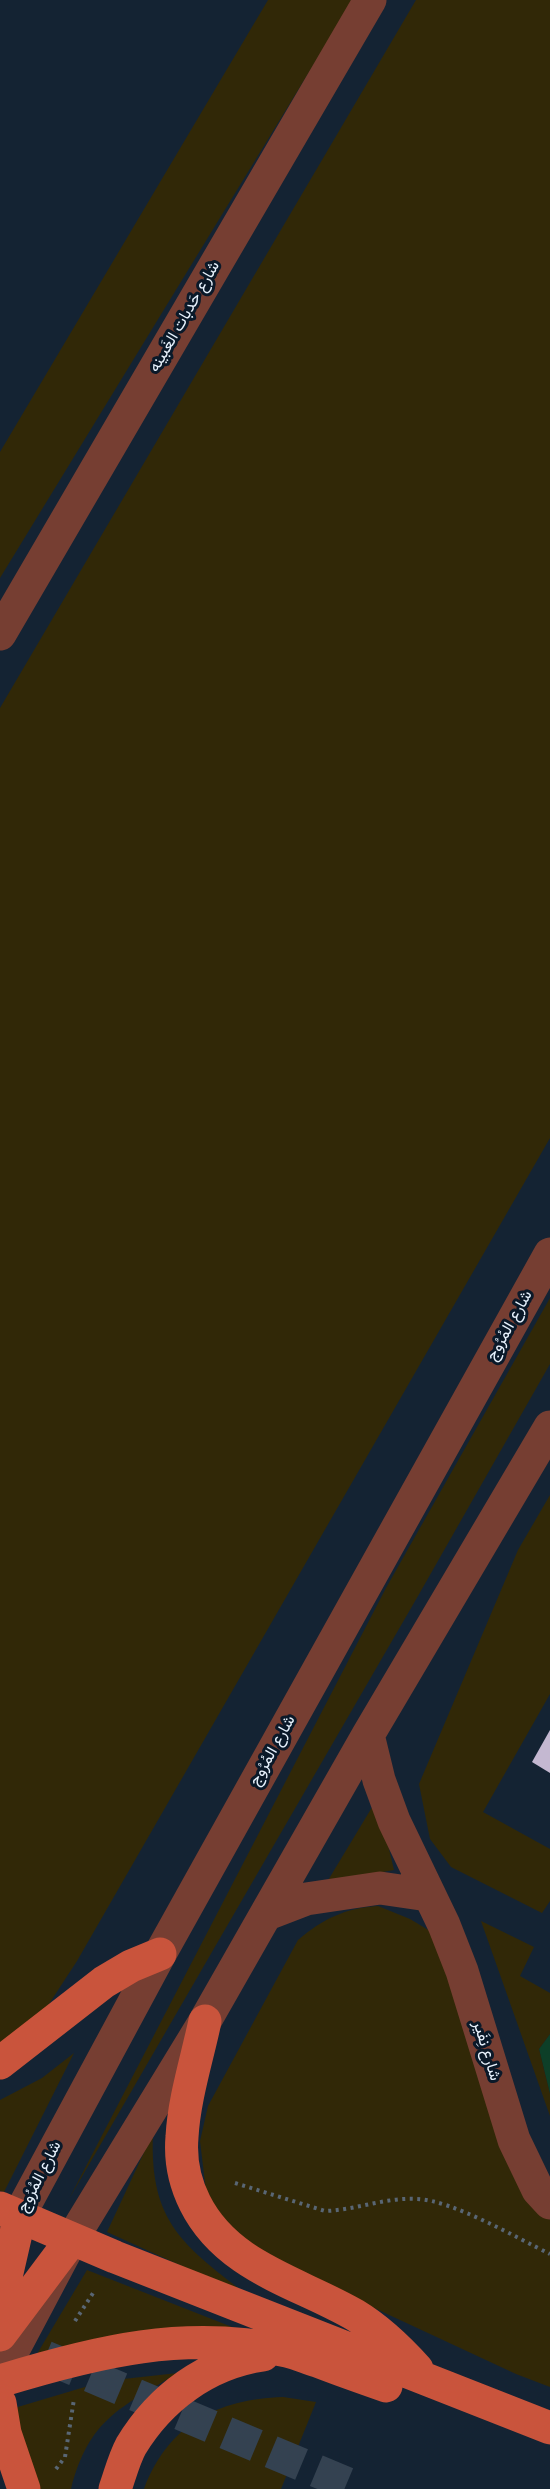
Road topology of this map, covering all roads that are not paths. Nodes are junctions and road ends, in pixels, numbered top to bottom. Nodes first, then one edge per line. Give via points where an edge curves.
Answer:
1 (370, 0) edge
2 (0, 634) edge
3 (550, 1254) edge
4 (550, 1427) edge
5 (368, 1735) junction
6 (428, 1895) junction
7 (267, 1914) junction
8 (160, 1954) junction
9 (205, 2021) junction
10 (0, 2062) edge
11 (550, 2203) edge
12 (10, 2212) edge
13 (72, 2239) junction
14 (0, 2249) edge
15 (0, 2303) edge
16 (0, 2335) edge
17 (288, 2351) junction
18 (0, 2375) edge
19 (423, 2377) junction
20 (0, 2381) edge
21 (0, 2403) edge
22 (541, 2425) edge
23 (37, 2483) edge
24 (115, 2489) edge

1 - 2 street, شارع حَدبات الغَبينه
3 - 8 street, شارع المُرُوج
4 - 5 street
5 - 6 street, شارع نِفَير via 394,1821
5 - 7 street
6 - 7 street via 380,1888 306,1899
6 - 11 street, شارع نِفَير via 462,1971 514,2140 538,2190
7 - 9 street
8 - 10 main road via 104,1982
8 - 12 street, شارع المُرُوج
9 - 13 street
9 - 19 main road via 182,2137 185,2176 201,2215 214,2233 249,2262 374,2328
12 - 13 main road
12 - 14 street, شارع المُرُوج
12 - 15 main road
13 - 16 main road
13 - 18 street
13 - 19 main road
17 - 20 main road via 205,2342 154,2344 70,2359
17 - 22 main road via 452,2409
17 - 24 main road via 240,2358 196,2378 159,2408 130,2447
19 - 22 main road
21 - 23 main road via 5,2433

